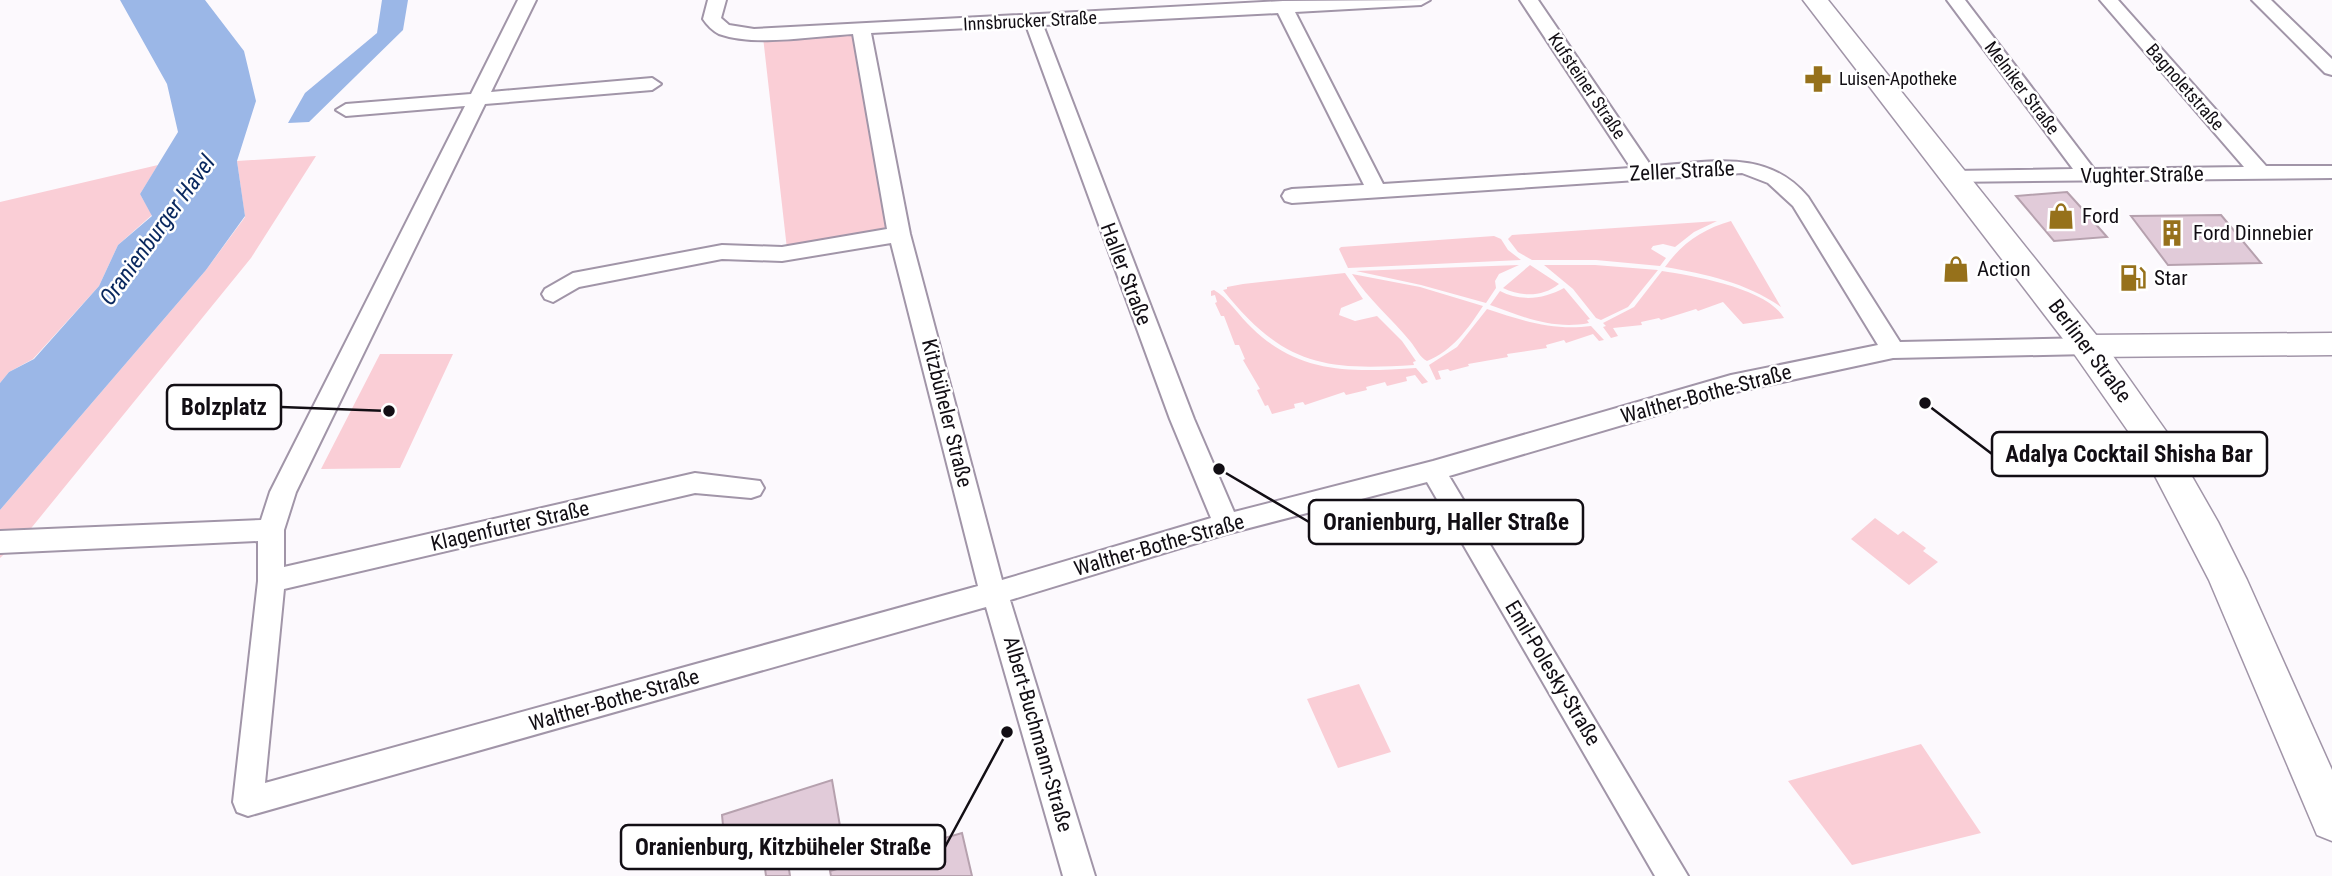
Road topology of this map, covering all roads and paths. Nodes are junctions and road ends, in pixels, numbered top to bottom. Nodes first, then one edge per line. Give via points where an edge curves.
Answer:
1 (527, 0) edge
2 (717, 0) edge
3 (1421, 0) edge
4 (1529, 0) edge
5 (1815, 0) edge
6 (1956, 0) edge
7 (2109, 0) edge
8 (2261, 0) edge
9 (1283, 6) junction
10 (1034, 21) junction
11 (861, 29) junction
12 (2332, 69) edge
13 (652, 84) dead end
14 (477, 99) junction
15 (346, 110) dead end
16 (1644, 173) junction
17 (2261, 173) junction
18 (2332, 173) edge
19 (2088, 175) junction
20 (1953, 177) junction
21 (1377, 191) junction
22 (1292, 196) dead end
23 (899, 234) junction
24 (552, 294) dead end
25 (2332, 344) edge
26 (2089, 346) junction
27 (1893, 351) junction
28 (1433, 471) junction
29 (751, 488) dead end
30 (1226, 524) junction
31 (271, 530) junction
32 (0, 542) edge
33 (271, 582) junction
34 (995, 593) junction
35 (2332, 820) edge
36 (1079, 876) edge
37 (1672, 876) edge

1 - 14 street
2 - 11 street, Innsbrucker Straße via 712,19 723,29 754,34
3 - 9 street, Innsbrucker Straße
4 - 16 street, Kufsteiner Straße
5 - 20 main road, Berliner Straße
6 - 19 street, Melniker Straße
7 - 17 street, Bagnoletstraße
8 - 12 street
9 - 10 street, Innsbrucker Straße
9 - 21 street
10 - 11 street, Innsbrucker Straße
10 - 30 street, Haller Straße via 1035,34 1144,322
11 - 23 street, Kitzbüheler Straße
13 - 14 street
14 - 15 street
14 - 31 street via 308,438
16 - 21 street, Zeller Straße
16 - 27 street, Zeller Straße via 1742,167 1780,180 1801,202
17 - 18 street, Vughter Straße
17 - 19 street, Vughter Straße
19 - 20 street, Vughter Straße
20 - 26 main road, Berliner Straße
21 - 22 street, Zeller Straße
23 - 24 street via 782,254 722,252 573,281
23 - 34 street, Kitzbüheler Straße
25 - 26 street, Walther-Bothe-Straße
26 - 27 street, Walther-Bothe-Straße
26 - 35 main road, Berliner Straße via 2155,442 2189,502
27 - 28 street, Walther-Bothe-Straße via 1731,383
28 - 30 street, Walther-Bothe-Straße
28 - 37 street, Emil-Polesky-Straße
29 - 33 street, Klagenfurter Straße via 695,483
30 - 34 street, Walther-Bothe-Straße
31 - 32 street
31 - 33 street
33 - 34 street, Walther-Bothe-Straße via 248,802
34 - 36 street, Albert-Buchmann-Straße

